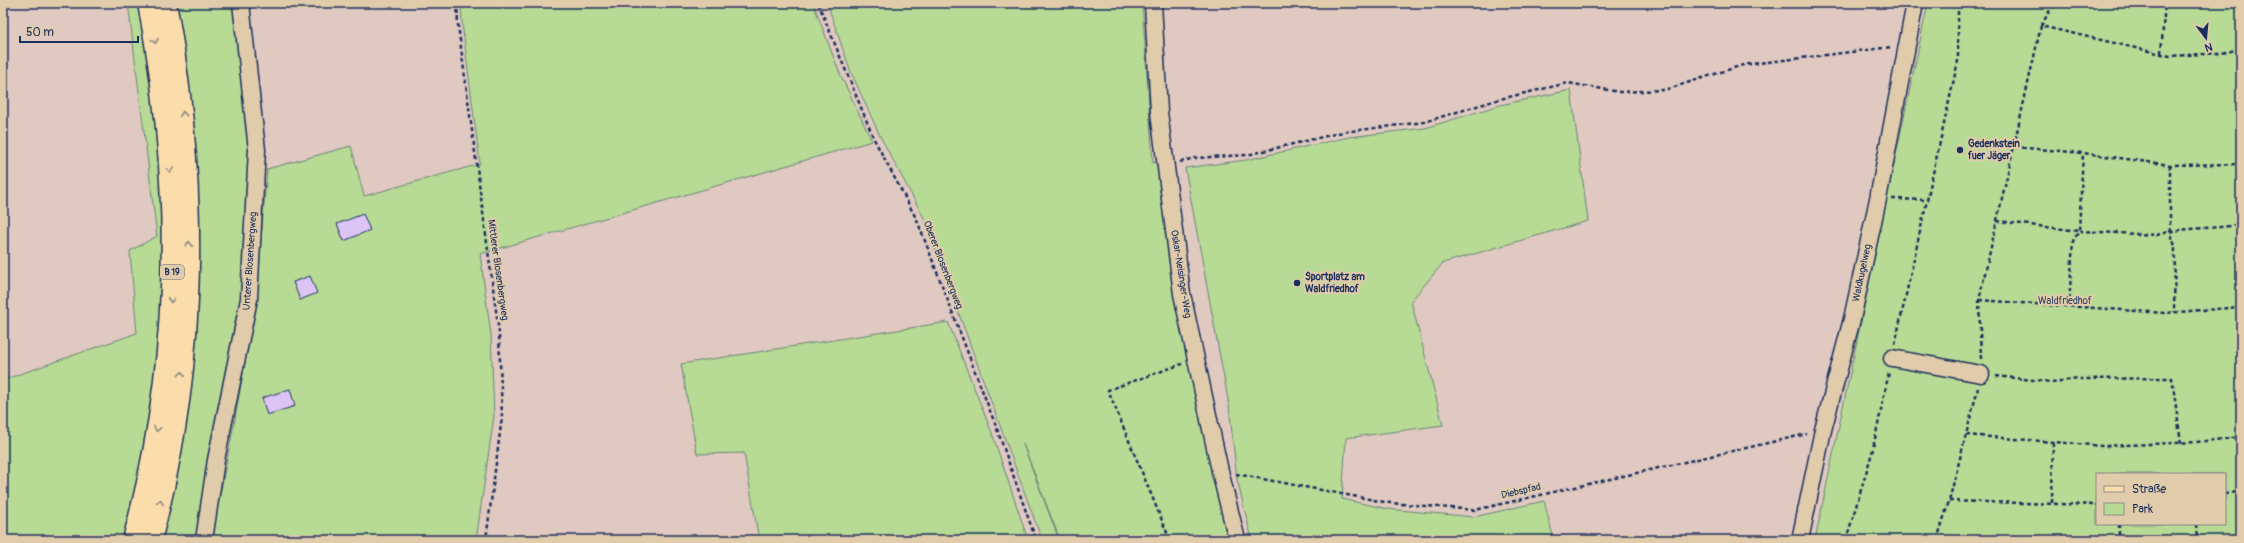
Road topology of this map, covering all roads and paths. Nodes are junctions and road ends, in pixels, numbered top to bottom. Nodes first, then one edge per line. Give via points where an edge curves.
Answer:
1 (148, 3) edge
2 (166, 3) edge
3 (240, 3) edge
4 (457, 3) edge
5 (818, 3) edge
6 (1153, 3) edge
7 (1915, 3) edge
8 (1958, 3) edge
9 (2054, 3) edge
10 (2165, 3) edge
11 (2040, 26) junction
12 (1907, 45) junction
13 (2241, 49) edge
14 (2161, 54) junction
15 (2014, 146) junction
16 (2083, 152) junction
17 (2241, 164) edge
18 (2170, 165) junction
19 (1166, 166) junction
20 (1878, 199) junction
21 (1926, 200) junction
22 (1997, 221) junction
23 (2241, 224) edge
24 (2078, 231) junction
25 (2170, 231) junction
26 (1979, 300) junction
27 (2069, 306) junction
28 (2241, 307) edge
29 (2174, 312) junction
30 (1892, 358) junction
31 (1196, 359) junction
32 (1981, 374) junction
33 (1823, 430) junction
34 (1966, 435) junction
35 (2241, 438) edge
36 (2053, 442) junction
37 (2181, 443) junction
38 (1220, 471) junction
39 (2241, 491) edge
40 (2226, 494) edge
41 (1949, 501) junction
42 (2052, 503) junction
43 (2096, 505) edge
44 (2119, 525) edge
45 (2197, 525) edge
46 (133, 540) edge
47 (151, 540) edge
48 (204, 540) edge
49 (486, 540) edge
50 (1036, 540) edge
51 (1170, 540) edge
52 (1237, 540) edge
53 (1800, 540) edge
54 (1846, 540) edge
55 (1937, 540) edge
56 (2119, 540) edge
57 (2198, 540) edge

1 -> 46 main road, B 19 via 157,49 170,168 172,287 161,401 145,494
47 -> 2 main road, B 19 via 170,461 183,370 189,285 186,138
3 - 48 street, Unterer Blosenbergweg via 257,150 249,299 216,460
4 - 49 path, Mittlerer Blosenbergweg via 474,156 499,333 502,417
5 - 50 path, Oberer Blosenbergweg via 874,139 917,220 997,429
6 - 19 street, Oskar-Neisinger-Weg via 1159,112
7 - 12 street, Waldkugelweg
8 - 21 path via 1958,61
9 - 11 path
10 - 14 path
11 - 14 path
11 - 15 path
12 - 19 path via 1743,66 1665,90 1620,92 1568,83 1500,99 1424,122 1343,132 1247,155 1194,158
12 - 20 street, Waldkugelweg
13 - 14 path via 2222,53 2170,56
15 - 16 path
15 - 22 path
16 - 18 path
16 - 24 path
17 - 18 path
18 - 25 path
19 - 31 street, Oskar-Neisinger-Weg via 1182,294
20 - 21 path
20 - 33 street, Waldkugelweg via 1852,319
21 - 30 path
22 - 24 path
22 - 26 path
23 - 25 path
24 - 25 path via 2158,235
24 - 27 path via 2073,241
25 - 29 path via 2176,246
26 - 27 path
26 - 32 path
27 - 29 path
28 - 29 path
30 - 32 street
30 - 54 path via 1872,453
31 - 38 street, Oskar-Neisinger-Weg
31 - 51 path via 1108,390
32 - 34 path
32 - 37 path via 2052,382 2079,379 2172,378
33 - 38 path, Diebspfad via 1475,510 1390,504
33 - 53 street, Waldkugelweg
34 - 36 path
34 - 41 path
35 - 37 path
36 - 37 path via 2103,446
36 - 42 path
38 - 52 street, Oskar-Neisinger-Weg
39 - 40 path
41 - 42 path
41 - 55 path
42 - 43 path
44 - 56 path
45 - 57 path

